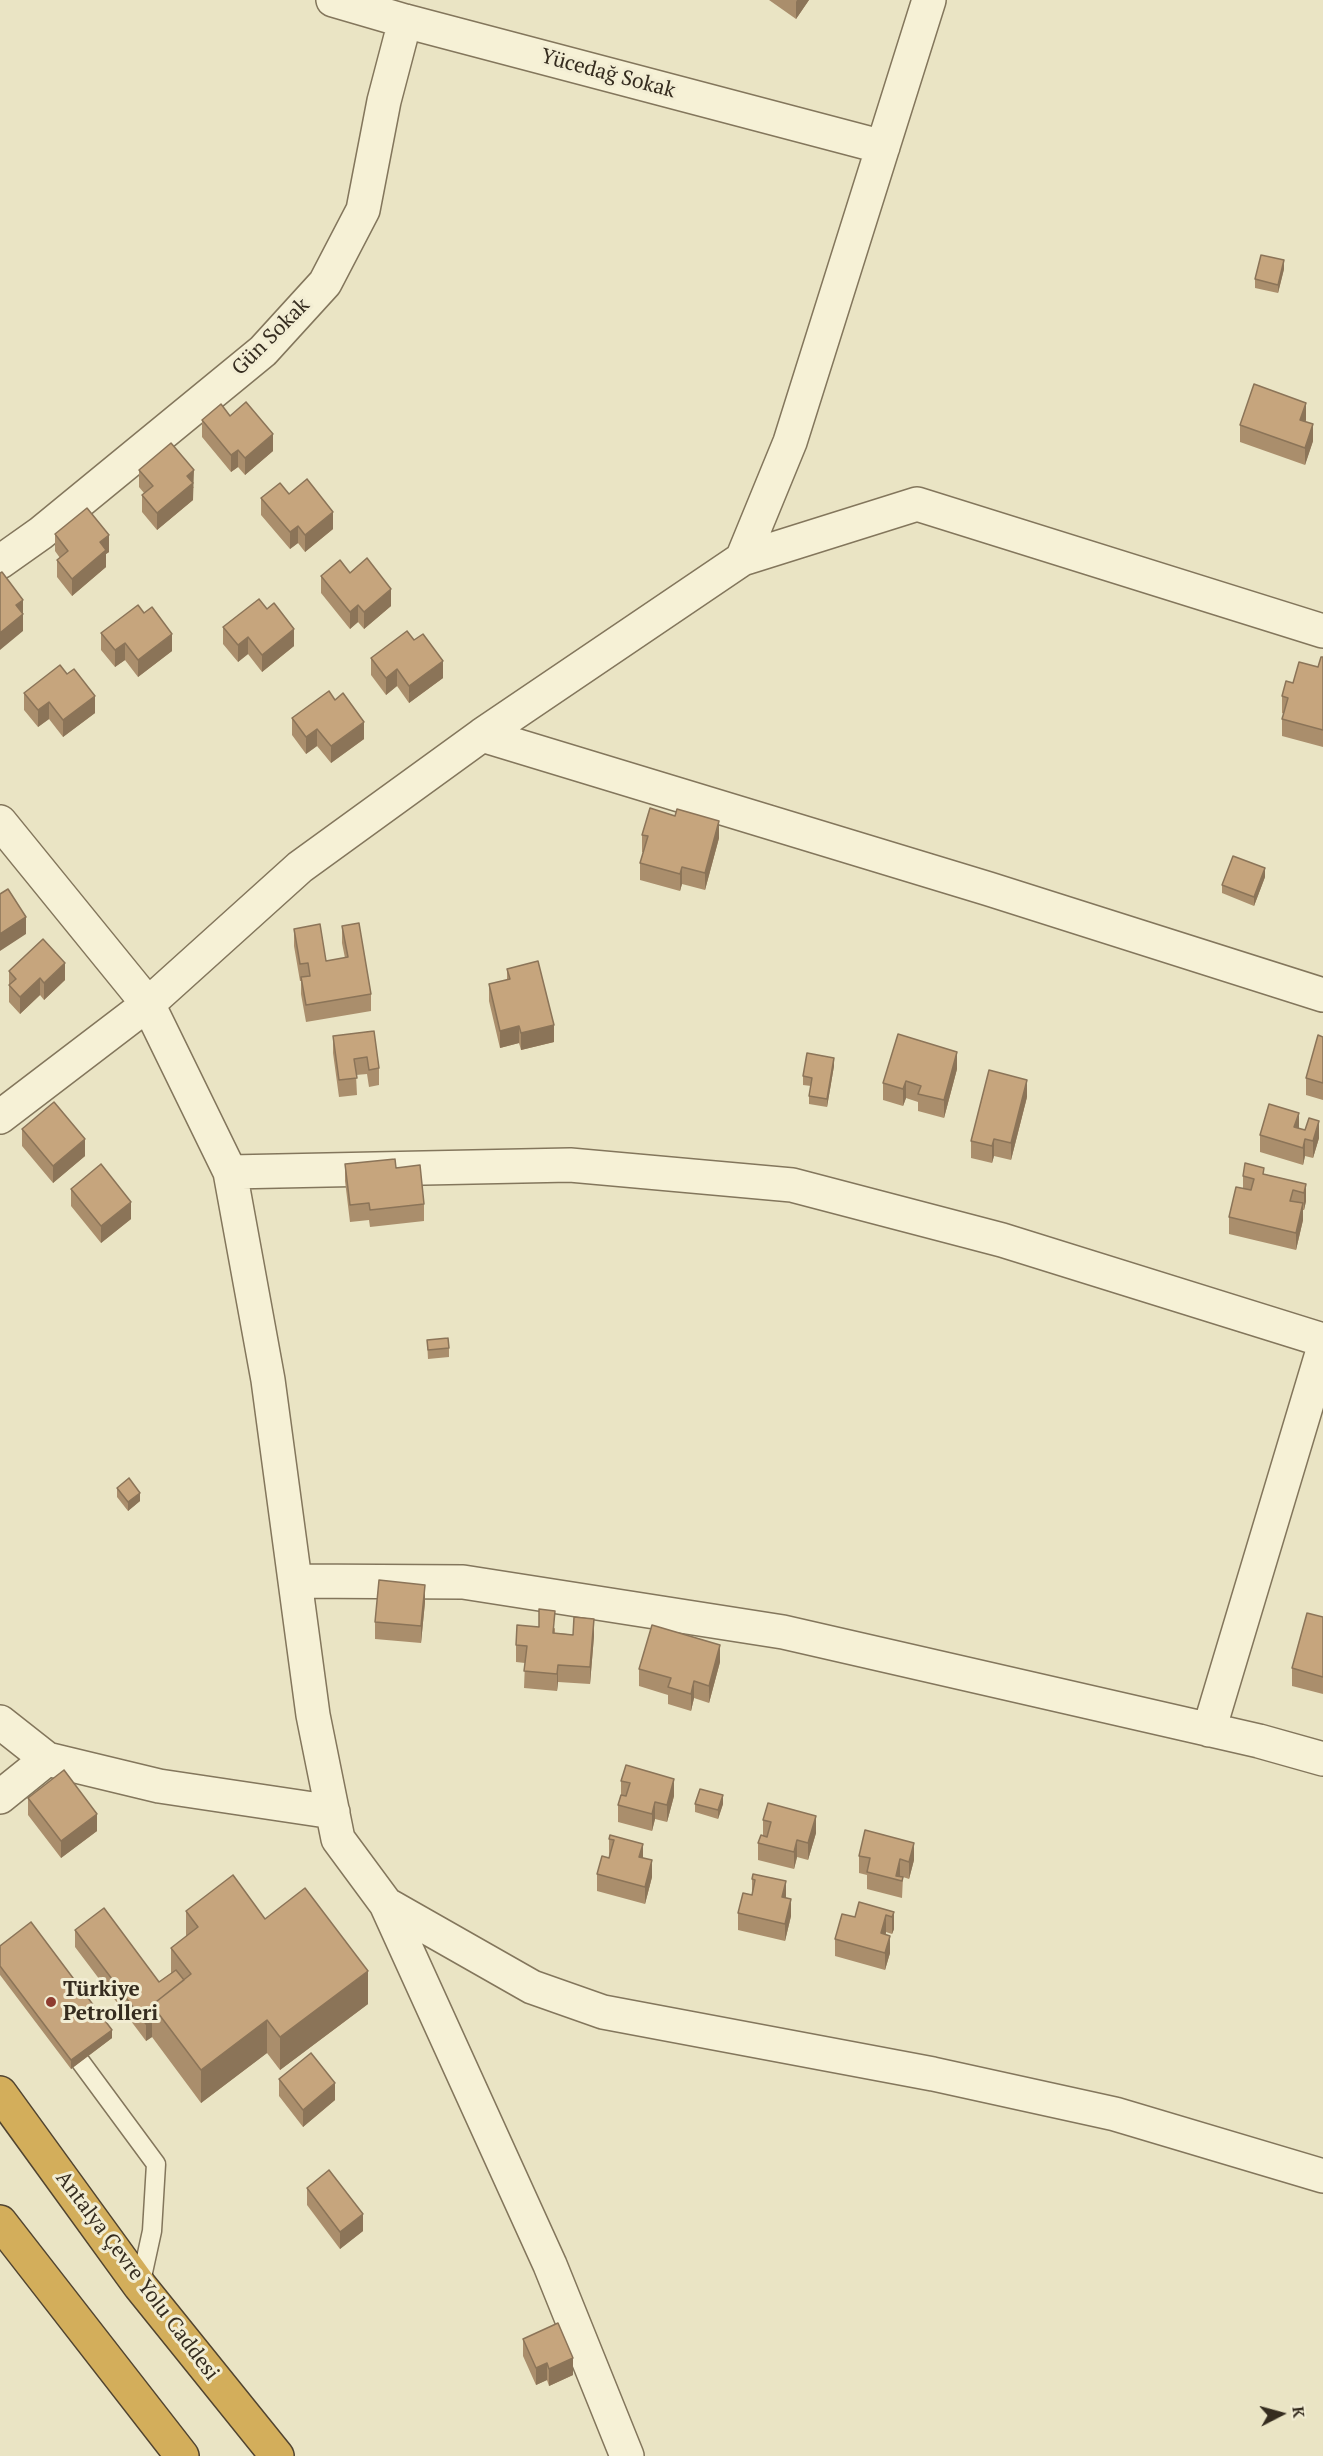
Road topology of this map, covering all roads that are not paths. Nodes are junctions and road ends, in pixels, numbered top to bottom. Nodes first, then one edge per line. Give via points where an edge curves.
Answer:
1 (333, 0) edge
2 (929, 0) edge
3 (405, 21) junction
4 (883, 147) junction
5 (742, 559) junction
6 (0, 562) edge
7 (1323, 631) edge
8 (482, 735) junction
9 (0, 822) edge
10 (1323, 995) edge
11 (147, 1004) junction
12 (0, 1117) edge
13 (230, 1172) junction
14 (1323, 1340) edge
15 (1323, 1350) edge
16 (295, 1581) junction
17 (0, 1722) edge
18 (1209, 1730) junction
19 (47, 1758) junction
20 (1323, 1759) edge
21 (0, 1797) edge
22 (333, 1812) junction
23 (386, 1905) junction
24 (57, 2030) edge
25 (0, 2093) edge
26 (1323, 2176) edge
27 (0, 2222) edge
28 (140, 2286) junction
29 (182, 2456) edge
30 (277, 2456) edge
31 (627, 2456) edge

1 - 3 street, Yücedağ Sokak
2 - 4 street
3 - 4 street, Yücedağ Sokak
3 - 6 street, Gün Sokak via 384,101 363,210 325,283 263,351 41,533
4 - 5 street via 790,442
5 - 7 street via 917,504
5 - 8 street
8 - 10 street via 989,888
8 - 11 street via 300,867
9 - 11 street
11 - 12 street
11 - 13 street
13 - 14 street via 570,1166 792,1185 1002,1240
13 - 16 street via 268,1380
15 - 18 street
16 - 18 street via 463,1582 783,1632
16 - 22 street via 313,1715
17 - 19 street
18 - 20 street
19 - 21 street
19 - 22 street via 159,1786
22 - 23 street via 338,1839
23 - 26 street via 532,1987 603,2012 933,2074 1115,2114
23 - 31 street via 550,2265
24 - 28 lane via 156,2164 152,2231
25 - 28 highway, Antalya Çevre Yolu Caddesi
27 - 29 highway
28 - 30 highway, Antalya Çevre Yolu Caddesi

